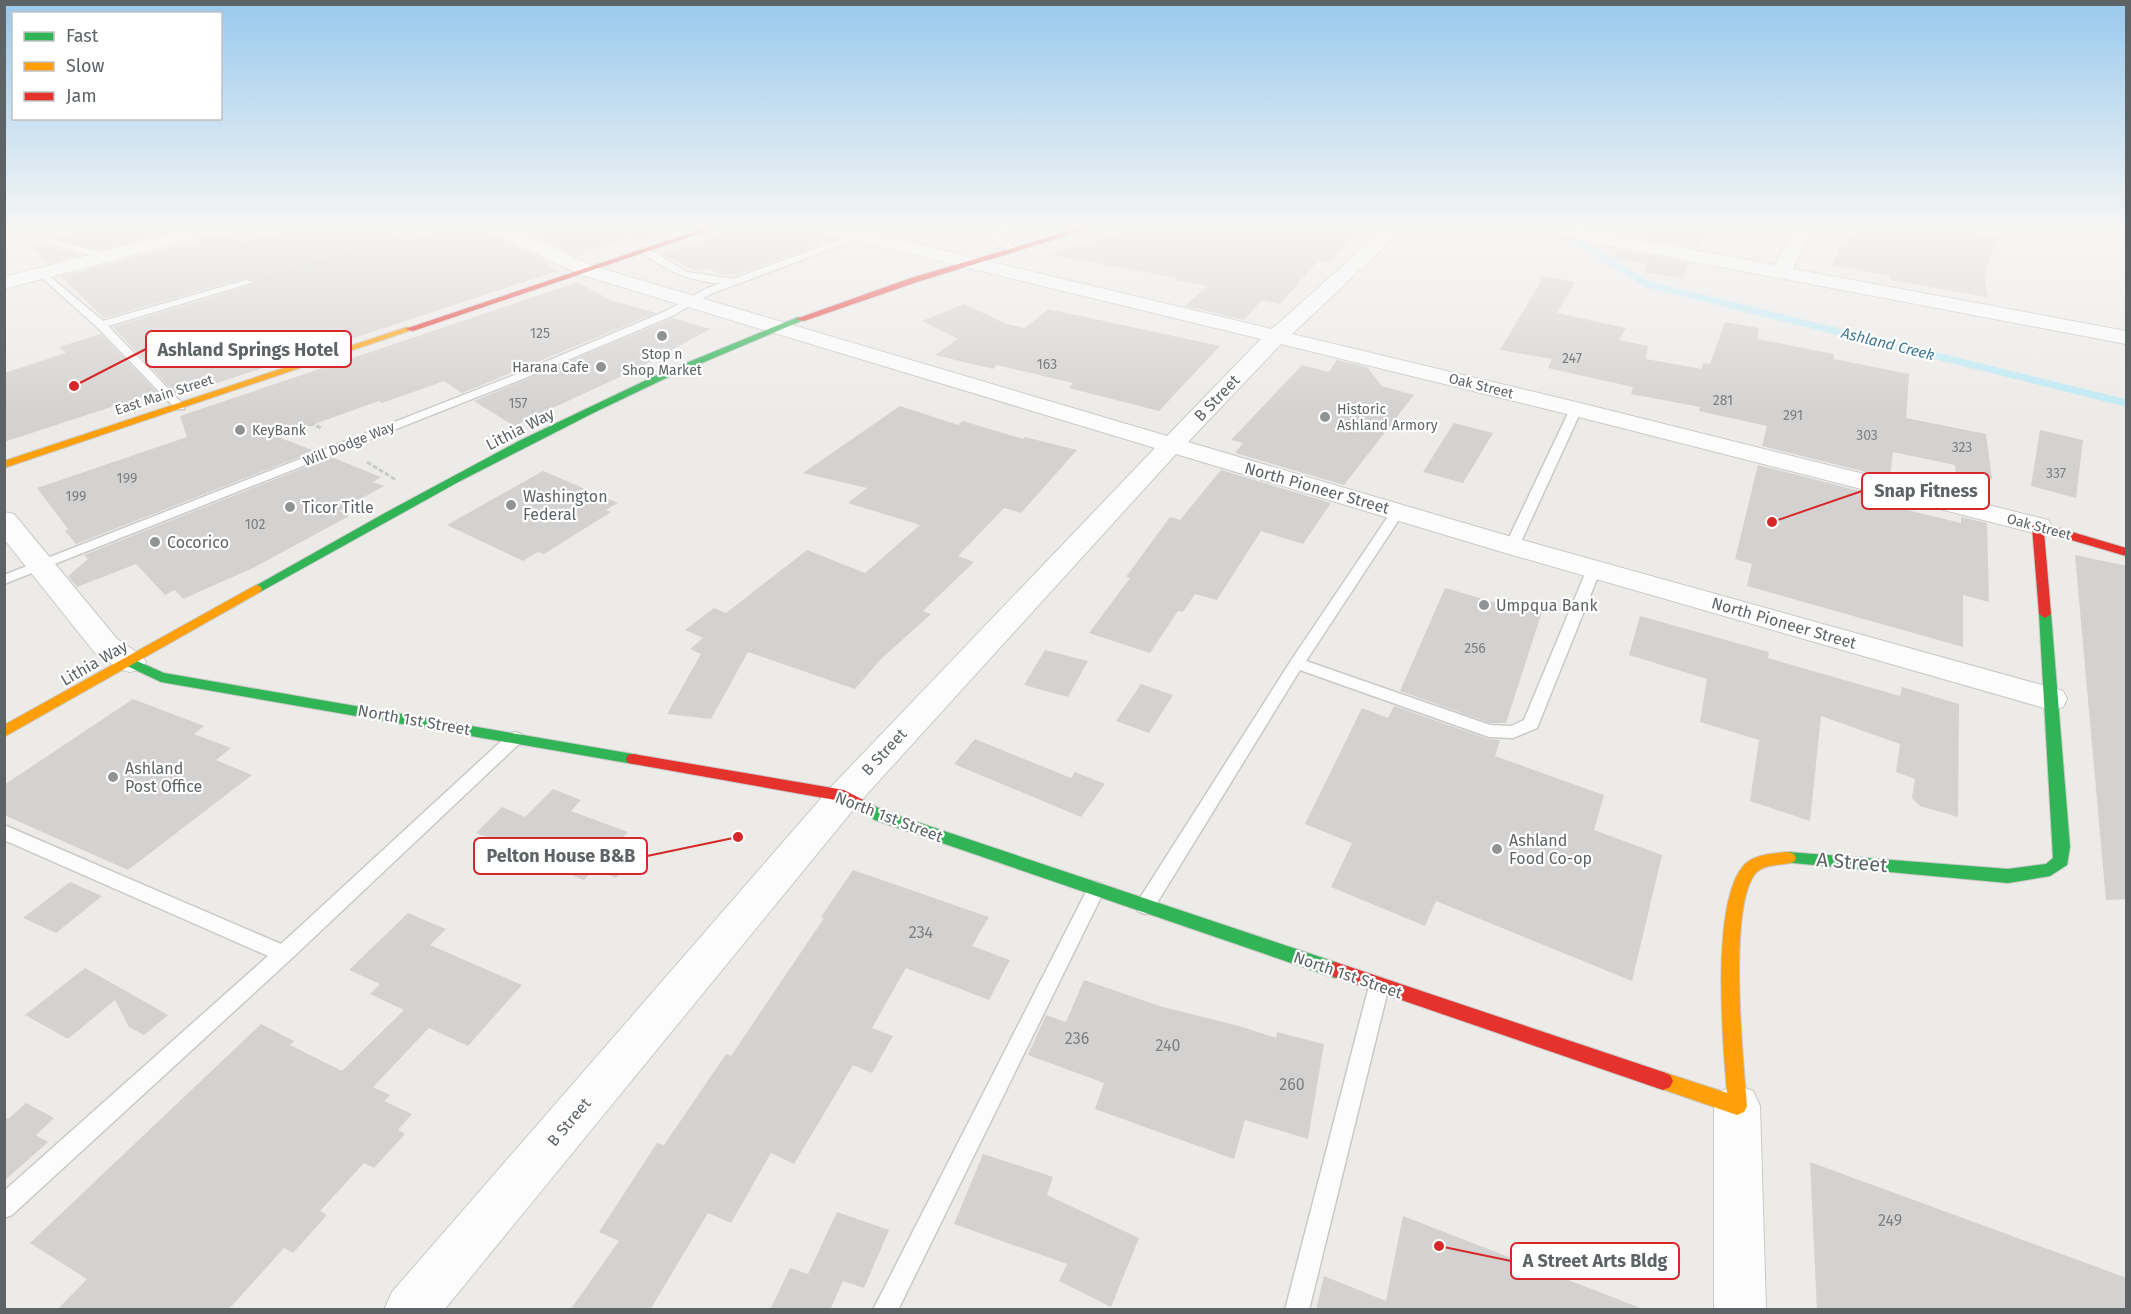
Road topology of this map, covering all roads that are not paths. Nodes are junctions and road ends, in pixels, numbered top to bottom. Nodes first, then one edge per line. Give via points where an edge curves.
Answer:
1 (61, 290) edge
2 (221, 290) edge
3 (526, 290) edge
4 (653, 290) edge
5 (715, 290) edge
6 (883, 290) edge
7 (1084, 290) edge
8 (1327, 290) edge
9 (1881, 290) edge
10 (691, 302) junction
11 (101, 326) junction
12 (778, 328) junction
13 (1277, 336) junction
14 (2127, 338) edge
15 (180, 407) junction
16 (1576, 409) junction
17 (1171, 446) junction
18 (4, 465) edge
19 (1398, 512) junction
20 (4, 520) edge
21 (2038, 526) junction
22 (1512, 546) junction
23 (2127, 552) edge
24 (40, 566) junction
25 (1594, 569) junction
26 (4, 580) edge
27 (130, 662) junction
28 (1297, 663) junction
29 (2051, 699) junction
30 (4, 732) edge
31 (515, 738) junction
32 (844, 796) junction
33 (4, 832) edge
34 (1096, 889) junction
35 (1145, 906) junction
36 (283, 954) junction
37 (1379, 986) junction
38 (1737, 1106) junction
39 (4, 1207) edge
40 (410, 1310) edge
41 (885, 1310) edge
42 (1297, 1310) edge
43 (1740, 1310) edge

1 - 11 lane
2 - 11 lane
3 - 15 street, East Main Street
4 - 10 street, North Pioneer Street
5 - 10 lane, Will Dodge Way
6 - 12 street, Lithia Way
7 - 13 street, Oak Street
8 - 13 street, B Street
9 - 14 street
10 - 12 street, North Pioneer Street
10 - 24 lane, Will Dodge Way via 516,378
11 - 15 lane
12 - 17 street, North Pioneer Street
12 - 27 street, Lithia Way via 667,375 526,444
13 - 16 street, Oak Street
13 - 17 street, B Street
15 - 18 street, East Main Street
16 - 21 street, Oak Street
16 - 22 lane
17 - 19 street, North Pioneer Street
17 - 32 street, B Street
19 - 22 street, North Pioneer Street
19 - 28 lane
20 - 24 street, North 1st Street
21 - 23 street, Oak Street
21 - 29 street, A Street
22 - 25 street, North Pioneer Street
24 - 26 lane, Will Dodge Way
24 - 27 street, North 1st Street via 106,646
25 - 28 lane via 1531,724 1513,732 1489,731
25 - 29 street, North Pioneer Street
27 - 30 street, Lithia Way
27 - 31 street, North 1st Street via 161,677
28 - 35 lane
29 - 38 street, A Street via 2062,847 2061,861 2050,870 2008,876 1792,857 1769,860 1748,870 1737,891 1733,935
31 - 32 street, North 1st Street
31 - 36 lane
32 - 34 street, North 1st Street via 880,816
32 - 40 street, B Street
33 - 36 lane
34 - 35 street, North 1st Street
34 - 41 lane
35 - 37 street, North 1st Street
36 - 39 lane
37 - 38 street, North 1st Street
37 - 42 lane
38 - 43 street, A Street

